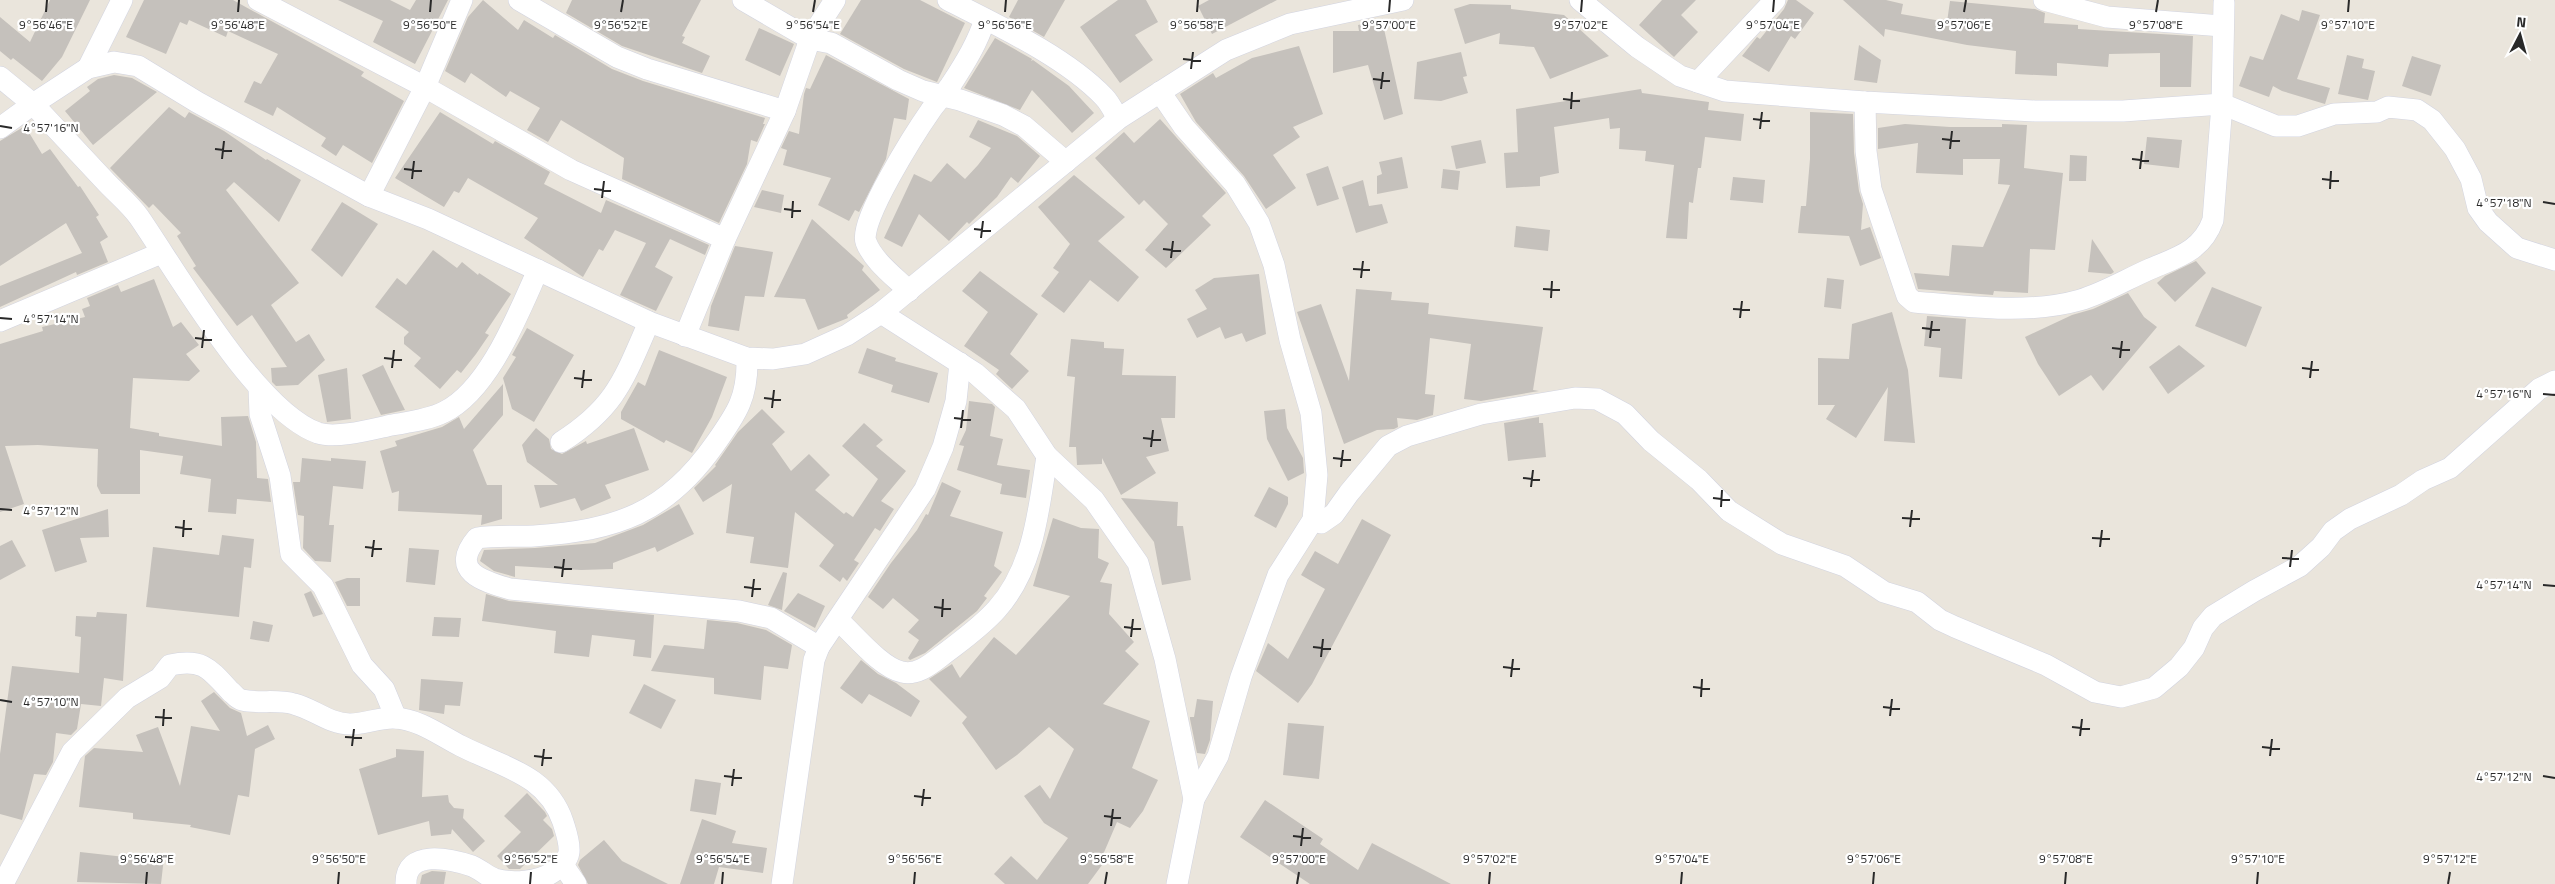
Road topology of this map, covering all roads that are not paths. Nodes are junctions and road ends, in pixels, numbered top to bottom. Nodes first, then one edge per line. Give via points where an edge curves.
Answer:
1 (122, 0) edge
2 (258, 0) edge
3 (462, 0) edge
4 (519, 0) edge
5 (742, 0) edge
6 (835, 0) edge
7 (948, 0) edge
8 (1403, 0) edge
9 (1580, 0) edge
10 (1775, 0) edge
11 (2044, 0) edge
12 (2224, 3) dead end
13 (985, 19) junction
14 (2222, 26) junction
15 (810, 39) junction
16 (88, 68) junction
17 (0, 77) edge
18 (1698, 82) junction
19 (425, 87) junction
20 (1160, 92) junction
21 (942, 96) junction
22 (1865, 102) junction
23 (33, 104) junction
24 (2222, 104) junction
25 (784, 110) junction
26 (1118, 119) junction
27 (0, 128) edge
28 (1066, 162) junction
29 (369, 196) junction
30 (725, 238) junction
31 (161, 253) junction
32 (2555, 260) edge
33 (538, 270) junction
34 (908, 291) junction
35 (881, 314) junction
36 (0, 321) edge
37 (649, 322) junction
38 (685, 336) junction
39 (748, 358) junction
40 (960, 363) junction
41 (2555, 382) edge
42 (259, 388) junction
43 (562, 442) dead end
44 (1047, 456) junction
45 (1313, 520) junction
46 (838, 620) junction
47 (819, 647) junction
48 (396, 718) junction
49 (1194, 800) junction
50 (563, 865) junction
51 (3, 884) edge
52 (406, 884) edge
53 (576, 884) edge
54 (782, 884) edge
55 (1177, 884) edge

1 - 16 street
2 - 19 street
3 - 19 street
4 - 25 street via 618,57 647,69
5 - 15 street
6 - 15 street
7 - 13 street
8 - 20 street via 1290,24 1226,50
9 - 18 street via 1637,47 1680,76
10 - 18 street
11 - 14 street via 2107,17
12 - 14 street
13 - 21 street via 979,37
13 - 26 street via 1077,73 1105,98
14 - 24 street
15 - 21 street via 831,44 898,80
15 - 25 street
16 - 23 street
16 - 29 street via 114,62 138,66
17 - 23 street
18 - 22 street via 1725,91
19 - 29 street
19 - 30 street via 571,170
20 - 26 street
20 - 45 street via 1184,127 1235,184 1259,223 1274,265 1290,340 1312,414 1317,475
21 - 28 street via 1003,115
21 - 34 street via 888,181 872,209 865,230 866,242 878,260
22 - 24 street via 2035,111 2123,111
22 - 24 street via 1871,189 1907,296 1914,302 2000,308 2049,306 2081,300 2200,244 2213,220
23 - 27 street
23 - 31 street via 138,216
24 - 32 street via 2283,126 2298,126 2334,114 2377,112 2388,107 2417,110 2432,120 2455,149 2471,179 2478,208 2488,222 2517,248
25 - 30 street
26 - 28 street
28 - 34 street
29 - 33 street via 428,219
30 - 38 street
31 - 36 street
31 - 42 street
33 - 37 street
33 - 42 street via 506,341 480,380 462,400 444,412 345,434 320,434 304,426
34 - 35 street
35 - 39 street via 846,335 804,354 773,359
35 - 40 street
37 - 38 street
37 - 43 street via 616,394 599,413
38 - 39 street
39 - 47 street via 744,396 729,425 699,467 668,496 616,524 587,531 478,538 466,558 470,572 483,581 510,588 739,611 771,618
40 - 44 street via 1016,409
40 - 46 street via 956,401 943,447 925,489
41 - 45 street via 2539,389 2450,468 2350,519 2300,566 2213,616 2184,661 2154,688 2121,696 2096,692 2046,665 1947,624 1917,602 1884,592 1845,566 1782,544 1730,511 1699,480 1651,441 1629,417 1597,400 1575,398 1481,414 1407,436 1388,446 1334,514 1321,523
42 - 48 street via 260,414 280,476 291,554 323,586 362,665 384,689
44 - 46 street via 1037,518 1025,563 998,608 965,638 922,670 909,674 899,672 880,660
44 - 49 street via 1094,500 1138,563 1165,659
45 - 49 street via 1278,575 1241,677 1218,756
46 - 47 street
47 - 54 street via 812,670
48 - 50 street via 428,728 520,772 540,785 559,809 568,840 569,853
48 - 51 street via 350,724 332,722 295,704 239,700 211,670 189,661 170,665 160,678 127,698 72,752
49 - 55 street
50 - 52 street via 535,881 506,882 472,866 432,858 420,860 413,866 407,873
50 - 53 street

